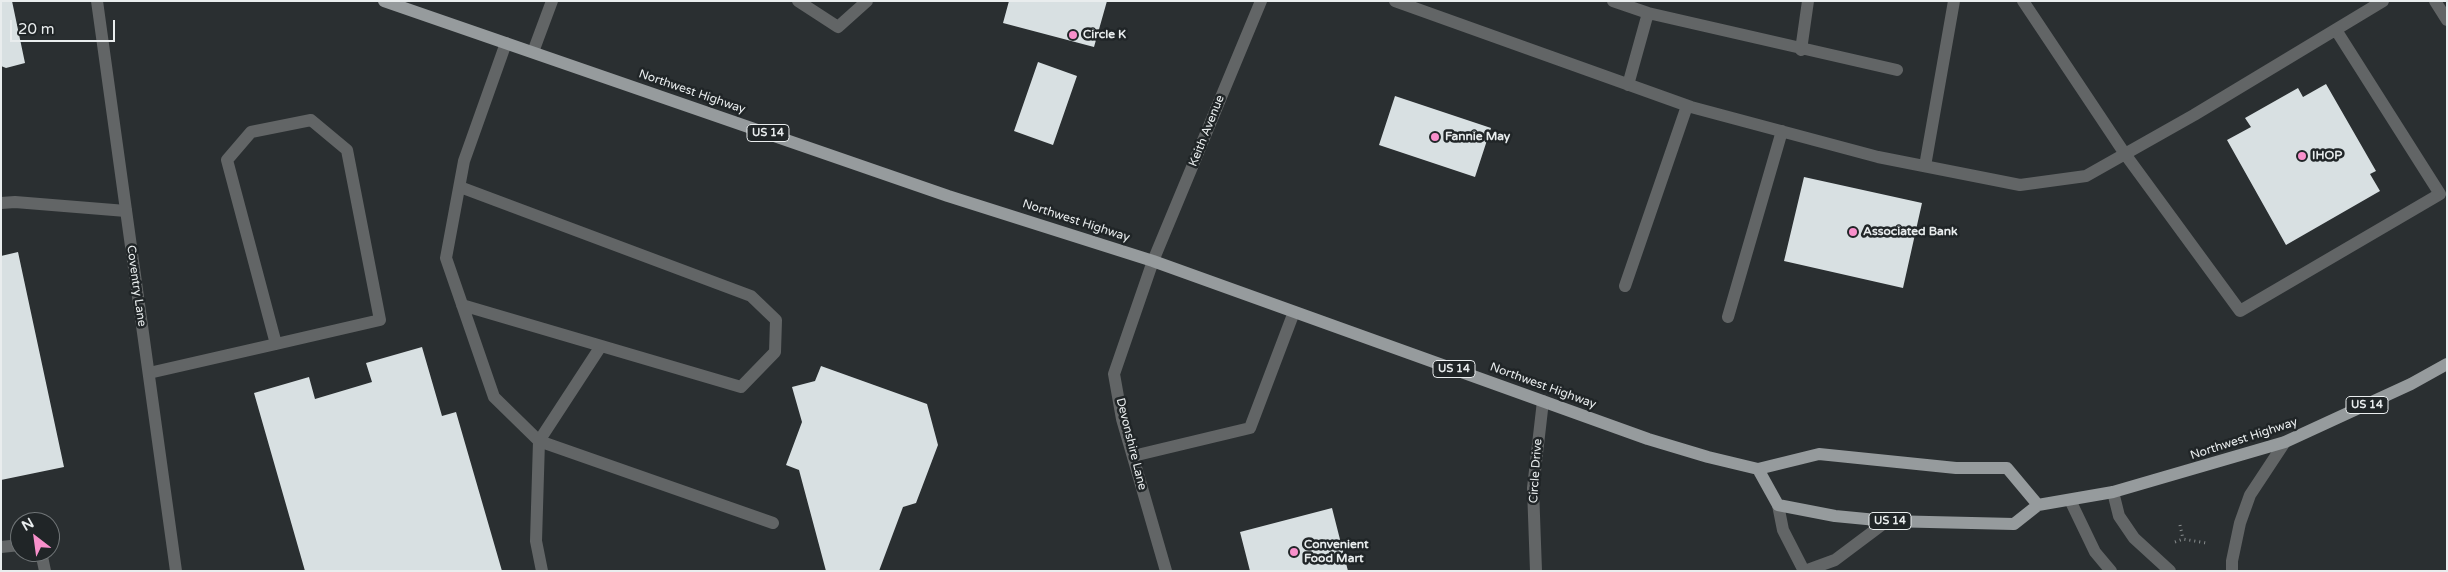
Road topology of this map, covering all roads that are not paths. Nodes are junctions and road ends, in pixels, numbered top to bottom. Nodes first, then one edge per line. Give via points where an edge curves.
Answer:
1 (97, 1) edge
2 (384, 1) edge
3 (552, 1) edge
4 (798, 1) edge
5 (867, 1) edge
6 (1261, 1) edge
7 (1395, 1) edge
8 (1614, 1) edge
9 (1808, 1) edge
10 (1954, 1) edge
11 (2023, 1) edge
12 (2382, 1) edge
13 (2435, 1) edge
14 (1648, 13) junction
15 (2447, 20) edge
16 (2336, 30) junction
17 (506, 43) junction
18 (1801, 50) junction
19 (533, 52) junction
20 (1897, 70) dead end
21 (1628, 85) junction
22 (1686, 106) junction
23 (1782, 132) junction
24 (2125, 154) junction
25 (1925, 166) junction
26 (460, 187) junction
27 (1, 203) edge
28 (126, 211) junction
29 (1153, 261) junction
30 (1625, 286) dead end
31 (462, 305) junction
32 (1294, 312) junction
33 (1728, 317) dead end
34 (276, 344) junction
35 (601, 346) junction
36 (2447, 364) edge
37 (148, 373) junction
38 (1543, 401) junction
39 (539, 440) junction
40 (2285, 442) junction
41 (1133, 456) junction
42 (1758, 469) junction
43 (2113, 492) junction
44 (2070, 500) junction
45 (1778, 505) junction
46 (2038, 505) junction
47 (1887, 521) junction
48 (773, 523) dead end
49 (176, 571) edge
50 (542, 571) edge
51 (1166, 571) edge
52 (1536, 571) edge
53 (1804, 571) edge
54 (2111, 571) edge
55 (2170, 571) edge
56 (2232, 571) edge

1 - 28 street, Coventry Lane
2 - 17 main road, Northwest Highway / US 14
3 - 19 street
4 - 5 street via 838,27
6 - 29 street, Keith Avenue
7 - 21 street
8 - 14 street
9 - 18 street
10 - 25 street
11 - 24 street
12 - 16 street
13 - 15 street
14 - 18 street
14 - 21 street
16 - 24 street
16 - 24 street via 2440,194 2240,311
17 - 19 main road, Northwest Highway / US 14
17 - 26 street via 464,161
18 - 20 street
19 - 29 main road, Northwest Highway / US 14 via 948,196
21 - 22 street
22 - 23 street
22 - 30 street
23 - 25 street
23 - 33 street
24 - 25 street via 2086,176 2020,185
26 - 31 street via 446,258
26 - 35 street via 750,296 776,320 775,352 741,387
27 - 28 street
28 - 37 street, Coventry Lane
29 - 32 main road, Northwest Highway / US 14
29 - 41 street, Devonshire Lane via 1114,374
31 - 35 street
31 - 39 street via 494,397
32 - 38 main road, Northwest Highway / US 14
32 - 41 street via 1250,428
34 - 34 street via 380,320 347,150 311,120 251,132 227,160
34 - 37 street
35 - 39 street
36 - 40 main road, Northwest Highway / US 14
37 - 49 street, Coventry Lane
38 - 42 main road, Northwest Highway / US 14 via 1648,439
38 - 52 street, Circle Drive via 1533,488
39 - 48 street
39 - 50 street via 536,541
40 - 43 main road, Northwest Highway / US 14
40 - 56 street via 2250,496 2240,523
41 - 51 street, Devonshire Lane
42 - 45 main road
42 - 46 main road, Northwest Highway / US 14 via 1819,454 1956,468 2007,468
43 - 44 main road, Northwest Highway / US 14
43 - 55 street via 2120,516 2134,538
44 - 46 main road, Northwest Highway / US 14
44 - 54 street via 2095,552
45 - 47 main road, Northwest Highway / US 14 via 1835,516
45 - 53 street via 1783,530
46 - 47 main road, Northwest Highway / US 14 via 2014,524
47 - 53 street via 1835,560

